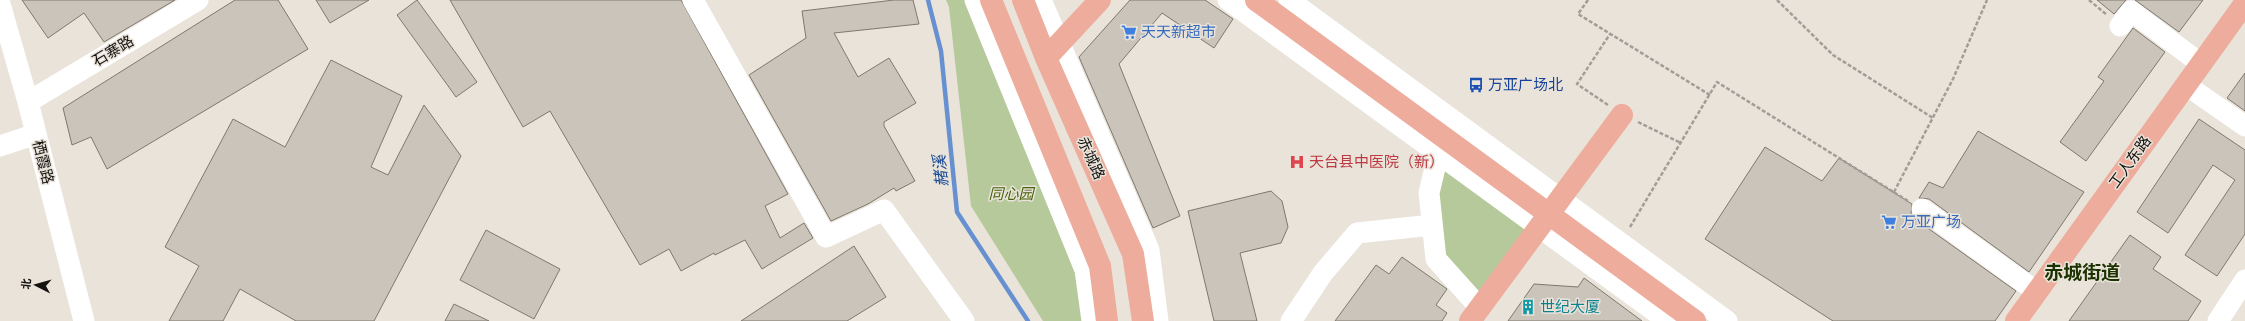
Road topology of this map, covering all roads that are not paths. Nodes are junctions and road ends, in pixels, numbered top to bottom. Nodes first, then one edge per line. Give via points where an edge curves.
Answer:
1 (198, 0) edge
2 (693, 0) edge
3 (975, 0) edge
4 (991, 0) edge
5 (1023, 0) edge
6 (1041, 0) edge
7 (1100, 0) edge
8 (1228, 0) edge
9 (1256, 0) edge
10 (1289, 0) edge
11 (2245, 3) edge
12 (0, 4) edge
13 (2120, 26) road end
14 (1052, 51) junction
15 (2201, 64) junction
16 (2186, 85) junction
17 (28, 102) junction
18 (1622, 114) dead end
19 (2245, 126) edge
20 (36, 134) junction
21 (0, 146) edge
22 (1438, 155) junction
23 (1922, 209) road end
24 (1549, 213) junction
25 (1432, 226) junction
26 (2245, 280) edge
27 (2037, 292) junction
28 (1475, 314) edge
29 (1661, 319) edge
30 (84, 321) edge
31 (964, 321) edge
32 (1092, 321) edge
33 (1107, 321) edge
34 (1143, 321) edge
35 (1158, 321) edge
36 (1291, 321) edge
37 (1696, 321) edge
38 (1727, 321) edge
39 (2016, 321) edge
40 (2218, 321) edge

1 - 17 street, 石寨路
2 - 31 street via 826,237 884,210
3 - 32 street via 1085,270
4 - 33 main road via 1100,266
5 - 14 main road, 赤城路
6 - 14 street
7 - 14 main road
8 - 22 street
9 - 24 main road
10 - 24 street
11 - 15 main road, 工人东路
12 - 17 street, 栖霞路
13 - 15 street via 2131,11
14 - 34 main road, 赤城路 via 1133,254
14 - 35 street via 1148,250
15 - 16 main road, 工人东路
16 - 19 street
16 - 27 main road, 工人东路
17 - 20 street, 栖霞路
18 - 24 main road
20 - 21 street
20 - 30 street, 栖霞路
22 - 24 street
22 - 25 street via 1429,193
23 - 27 street
24 - 28 main road
24 - 29 street
24 - 37 main road
24 - 38 street via 1620,243
25 - 28 street via 1436,259
25 - 36 street via 1357,233 1323,273
26 - 40 street
27 - 39 main road, 工人东路

